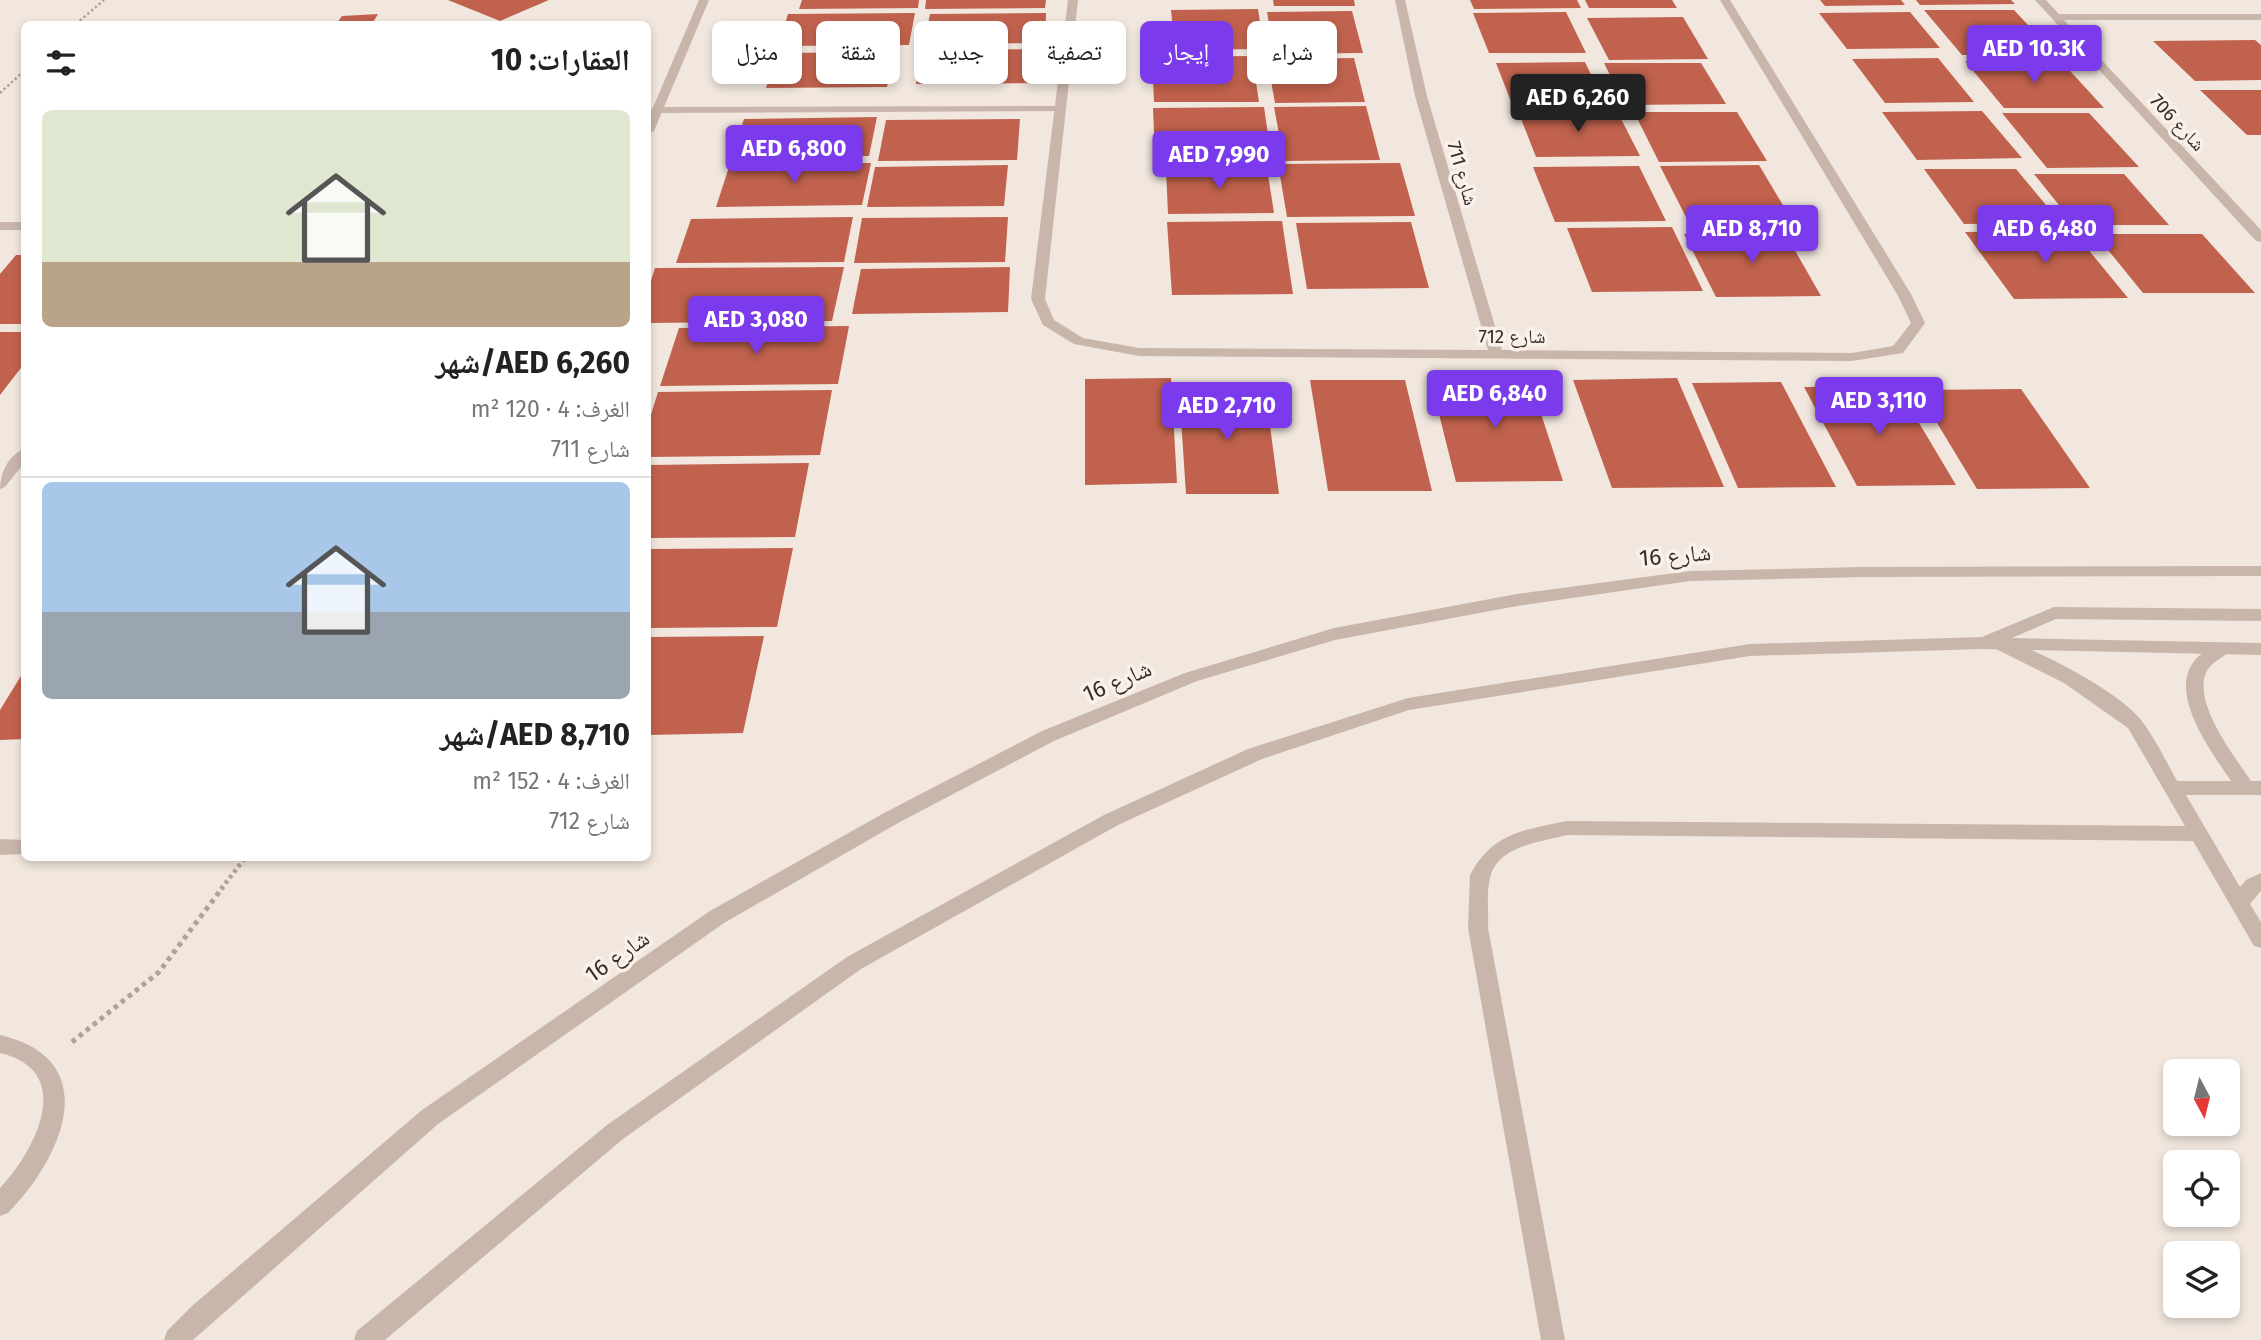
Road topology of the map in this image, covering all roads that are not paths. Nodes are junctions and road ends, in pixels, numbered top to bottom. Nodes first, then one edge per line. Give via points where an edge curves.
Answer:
1 (704, 0) edge
2 (1073, 0) edge
3 (1400, 0) edge
4 (1725, 0) edge
5 (2040, 0) edge
6 (2056, 17) junction
7 (2261, 18) edge
8 (656, 110) junction
9 (1060, 110) junction
10 (651, 123) edge
11 (0, 226) edge
12 (21, 226) edge
13 (2261, 238) edge
14 (1496, 355) junction
15 (21, 458) edge
16 (0, 484) edge
17 (2261, 571) edge
18 (2261, 615) edge
19 (1991, 644) junction
20 (2223, 648) junction
21 (2261, 649) edge
22 (2172, 788) junction
23 (2254, 788) edge
24 (2199, 834) junction
25 (0, 846) edge
26 (21, 847) edge
27 (2261, 881) edge
28 (2239, 903) junction
29 (2261, 940) edge
30 (0, 1044) edge
31 (0, 1205) edge
32 (176, 1340) edge
33 (366, 1340) edge
34 (1553, 1340) edge

1 - 8 street
2 - 9 street, شارع 712
3 - 14 street, شارع 711 via 1421,96
4 - 14 street, شارع 712 via 1918,323 1898,350 1852,358
5 - 6 street, شارع 706
6 - 7 street
6 - 13 street, شارع 706
8 - 9 street
8 - 10 street
9 - 14 street, شارع 712 via 1038,299 1048,322 1079,341 1139,352
11 - 12 street
15 - 16 street
17 - 32 street, شارع 16 via 1690,576 1517,600 1334,634 1191,677 1048,736 717,917 430,1117
18 - 19 street via 2054,613
19 - 20 street
19 - 22 street via 2059,670 2105,698 2134,723
19 - 33 street via 1750,650 1408,704 1255,754 1111,820 855,963 615,1132
20 - 21 street
20 - 23 street via 2200,665 2193,679 2196,702 2206,726
22 - 23 street
22 - 24 street
24 - 28 street
24 - 34 street via 1567,828 1514,841 1497,852 1480,875 1478,928
25 - 26 street
27 - 28 street
28 - 29 street
30 - 31 street via 19,1049 43,1065 55,1097 47,1138 28,1172

